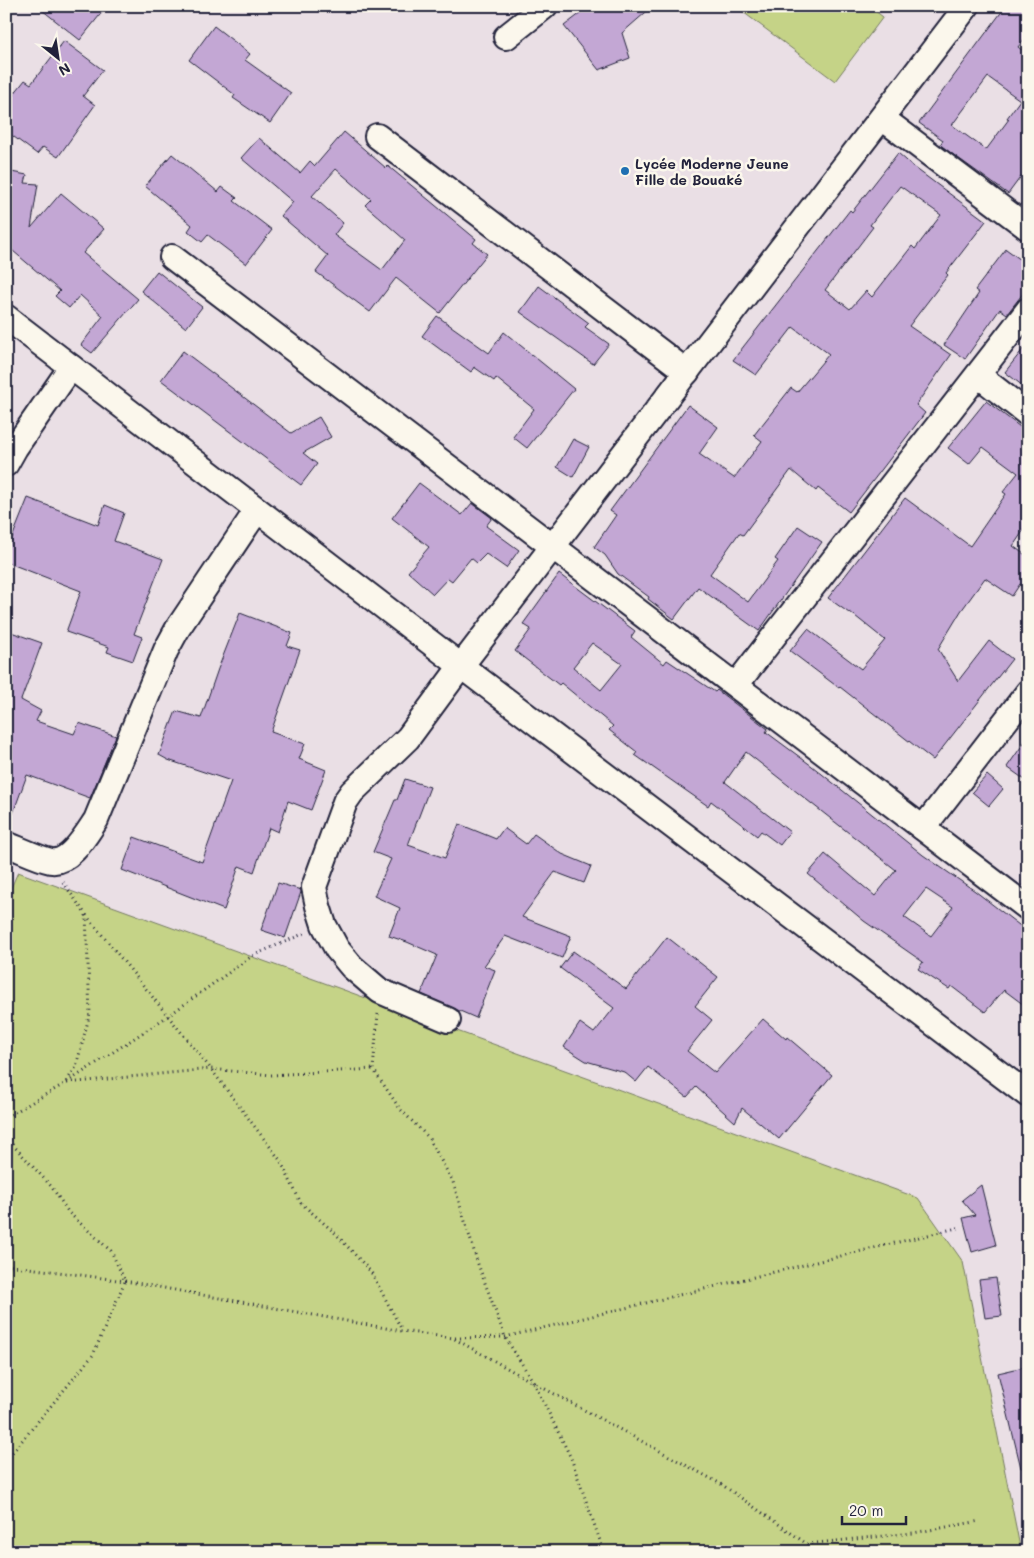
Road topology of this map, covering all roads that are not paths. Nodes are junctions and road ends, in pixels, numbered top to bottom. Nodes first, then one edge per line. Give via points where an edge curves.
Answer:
1 (545, 6) edge
2 (968, 6) edge
3 (506, 37) dead end
4 (882, 118) junction
5 (377, 136) dead end
6 (1028, 228) edge
7 (172, 256) dead end
8 (1028, 310) edge
9 (6, 317) edge
10 (71, 367) junction
11 (687, 372) junction
12 (978, 375) junction
13 (1028, 414) edge
14 (6, 464) edge
15 (257, 510) junction
16 (552, 546) junction
17 (461, 666) junction
18 (736, 685) junction
19 (1028, 692) edge
20 (923, 828) junction
21 (6, 844) edge
22 (1028, 908) edge
23 (448, 1020) dead end
24 (1028, 1095) edge

1 - 3 street
2 - 4 street
4 - 6 street
4 - 11 street
5 - 11 street
7 - 16 street
8 - 12 street
9 - 10 street
10 - 14 street
10 - 15 street
11 - 16 street
12 - 13 street
12 - 18 street
15 - 17 street
15 - 21 street via 166,650 96,820 81,842 64,858 52,861
16 - 17 street
16 - 18 street
17 - 23 street via 408,738 344,802 314,887 324,924 337,949 352,967 380,991
17 - 24 street
18 - 20 street
19 - 20 street
20 - 22 street

